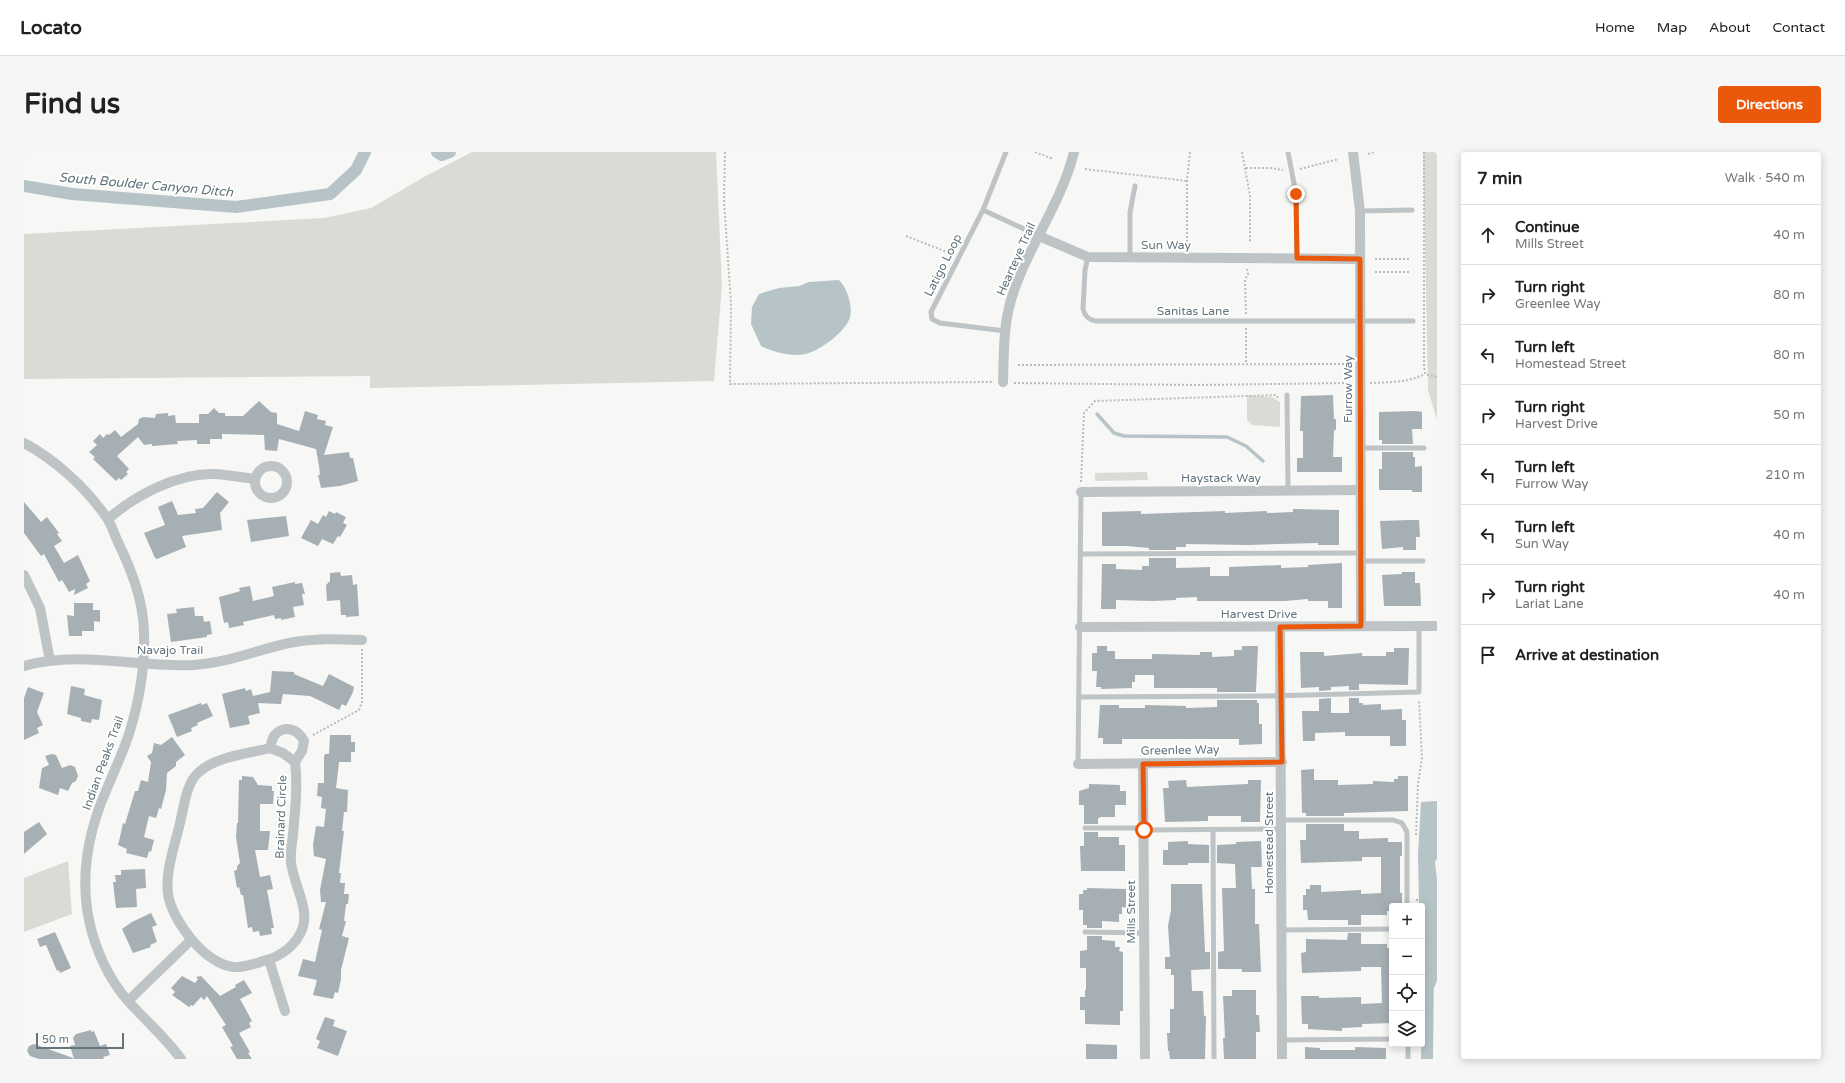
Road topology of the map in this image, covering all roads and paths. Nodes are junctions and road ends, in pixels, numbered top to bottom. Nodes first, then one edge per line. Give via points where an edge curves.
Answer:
1 (725, 152) edge
2 (1006, 152) edge
3 (1036, 152) edge
4 (1074, 152) edge
5 (1190, 152) edge
6 (1242, 152) edge
7 (1288, 152) edge
8 (1353, 152) edge
9 (1374, 152) edge
10 (1424, 152) edge
11 (1368, 154) dead end
12 (1054, 159) dead end
13 (1085, 169) dead end
14 (1187, 181) junction
15 (1135, 186) dead end
16 (983, 210) junction
17 (1412, 210) dead end
18 (1360, 211) junction
19 (906, 236) dead end
20 (1039, 236) junction
21 (1187, 242) dead end
22 (1250, 243) dead end
23 (958, 256) junction
24 (1088, 257) junction
25 (1130, 258) junction
26 (1297, 258) junction
27 (1360, 259) junction
28 (1375, 259) dead end
29 (1409, 259) dead end
30 (1375, 272) dead end
31 (1409, 272) dead end
32 (1361, 320) junction
33 (1413, 321) dead end
34 (1005, 331) junction
35 (1345, 364) dead end
36 (1018, 365) dead end
37 (1425, 374) junction
38 (1437, 377) edge
39 (1003, 382) junction
40 (1360, 383) junction
41 (1287, 395) dead end
42 (1283, 403) dead end
43 (24, 442) edge
44 (1360, 448) junction
45 (1424, 448) dead end
46 (255, 479) dead end
47 (1089, 482) dead end
48 (1081, 487) junction
49 (1288, 490) junction
50 (1360, 490) junction
51 (108, 519) junction
52 (1081, 554) junction
53 (1360, 557) junction
54 (1423, 561) dead end
55 (24, 575) edge
56 (1361, 626) junction
57 (1419, 626) junction
58 (1437, 626) edge
59 (1080, 627) junction
60 (1280, 627) junction
61 (362, 640) joint
62 (50, 661) junction
63 (144, 664) junction
64 (24, 666) edge
65 (1419, 692) junction
66 (1281, 696) junction
67 (1079, 697) junction
68 (304, 741) junction
69 (270, 748) junction
70 (295, 762) junction
71 (1282, 762) junction
72 (1078, 764) joint
73 (1143, 764) junction
74 (1282, 824) junction
75 (1085, 828) dead end
76 (1144, 829) junction
77 (1213, 829) junction
78 (1416, 839) dead end
79 (1416, 899) dead end
80 (1407, 903) edge
81 (1416, 903) edge
82 (1389, 929) edge
83 (1282, 930) junction
84 (1085, 932) dead end
85 (1144, 933) junction
86 (191, 940) junction
87 (269, 960) junction
88 (128, 1001) junction
89 (285, 1011) dead end
90 (1389, 1039) edge
91 (1282, 1040) junction
92 (1408, 1047) edge
93 (181, 1059) edge
94 (1145, 1059) edge
95 (1214, 1059) edge
96 (1282, 1059) edge
97 (1408, 1059) edge

1 - 39 path via 724,202 731,303 730,384
2 - 16 lane, Latigo Loop
3 - 12 path
4 - 20 street, Hearteye Trail via 1064,185
5 - 14 path
6 - 22 path via 1250,196
7 - 26 lane via 1296,194
8 - 18 street, Furrow Way
9 - 11 path
10 - 37 path
13 - 14 path
14 - 21 path
15 - 25 lane via 1130,212
16 - 20 lane, Sun Way
16 - 23 lane, Latigo Loop
17 - 18 lane
18 - 27 street, Furrow Way
19 - 23 path
20 - 24 street, Sun Way
20 - 34 street, Hearteye Trail via 1014,289
23 - 34 lane, Latigo Loop via 932,307 932,319 940,323
24 - 25 street, Sun Way
24 - 32 lane, Sanitas Lane via 1083,309 1089,320
25 - 26 street, Sun Way
26 - 27 street, Sun Way
27 - 32 street, Furrow Way
28 - 29 path
30 - 31 path
32 - 33 lane
32 - 40 street, Furrow Way
34 - 39 street, Hearteye Trail
35 - 36 path
37 - 38 path
37 - 40 path via 1400,382
39 - 40 path via 1190,385
40 - 44 street, Furrow Way
41 - 49 lane
42 - 48 path via 1276,395 1095,401 1084,413
43 - 51 street, Indian Peaks Trail via 63,470
44 - 45 lane
44 - 50 street, Furrow Way
46 - 51 street via 214,474 192,476 144,494
47 - 48 path
48 - 49 street, Haystack Way
48 - 52 lane
49 - 50 street, Haystack Way
50 - 53 street, Furrow Way
51 - 63 street, Indian Peaks Trail via 128,562 140,601 144,632
52 - 53 lane
52 - 59 lane
53 - 54 lane
53 - 56 street, Furrow Way
55 - 62 street via 40,608
56 - 57 street, Harvest Drive
56 - 60 street, Harvest Drive
57 - 58 street, Harvest Drive
57 - 65 lane
59 - 60 street, Harvest Drive
59 - 67 lane
60 - 66 street, Homestead Street
61 - 63 street, Navajo Trail via 321,639 289,643 234,659 195,665
61 - 68 path via 362,702 359,710
62 - 63 street, Navajo Trail via 87,659
62 - 64 street, Navajo Trail
63 - 88 street, Indian Peaks Trail via 129,735 100,804 92,831 85,884 89,920 96,944 108,972
65 - 66 lane
65 - 78 path via 1422,758 1418,784
66 - 67 lane
66 - 71 street, Homestead Street
67 - 72 lane
68 - 69 street via 300,734 292,729 284,729 274,737
68 - 70 street, Brainard Circle via 302,751
69 - 70 street, Brainard Circle via 284,753
69 - 86 street, Brainard Circle via 209,764 197,774 188,789 168,874 168,894 172,908
70 - 87 street, Brainard Circle via 297,780 291,861 304,912 303,926 297,939 287,950
71 - 73 street, Greenlee Way
71 - 74 street, Homestead Street
72 - 73 street, Greenlee Way
73 - 76 street, Mills Street
74 - 77 lane
74 - 80 lane via 1393,820 1402,823 1407,832
74 - 83 street, Homestead Street
75 - 76 lane
76 - 77 lane
76 - 85 street, Mills Street
77 - 95 lane
79 - 81 path
82 - 83 lane
83 - 91 street, Homestead Street
84 - 85 lane
85 - 94 street, Mills Street
86 - 87 street, Brainard Circle via 219,963 234,967
86 - 88 street
87 - 89 street
88 - 93 street, Indian Peaks Trail via 172,1046
90 - 91 lane
91 - 96 street, Homestead Street
92 - 97 lane

